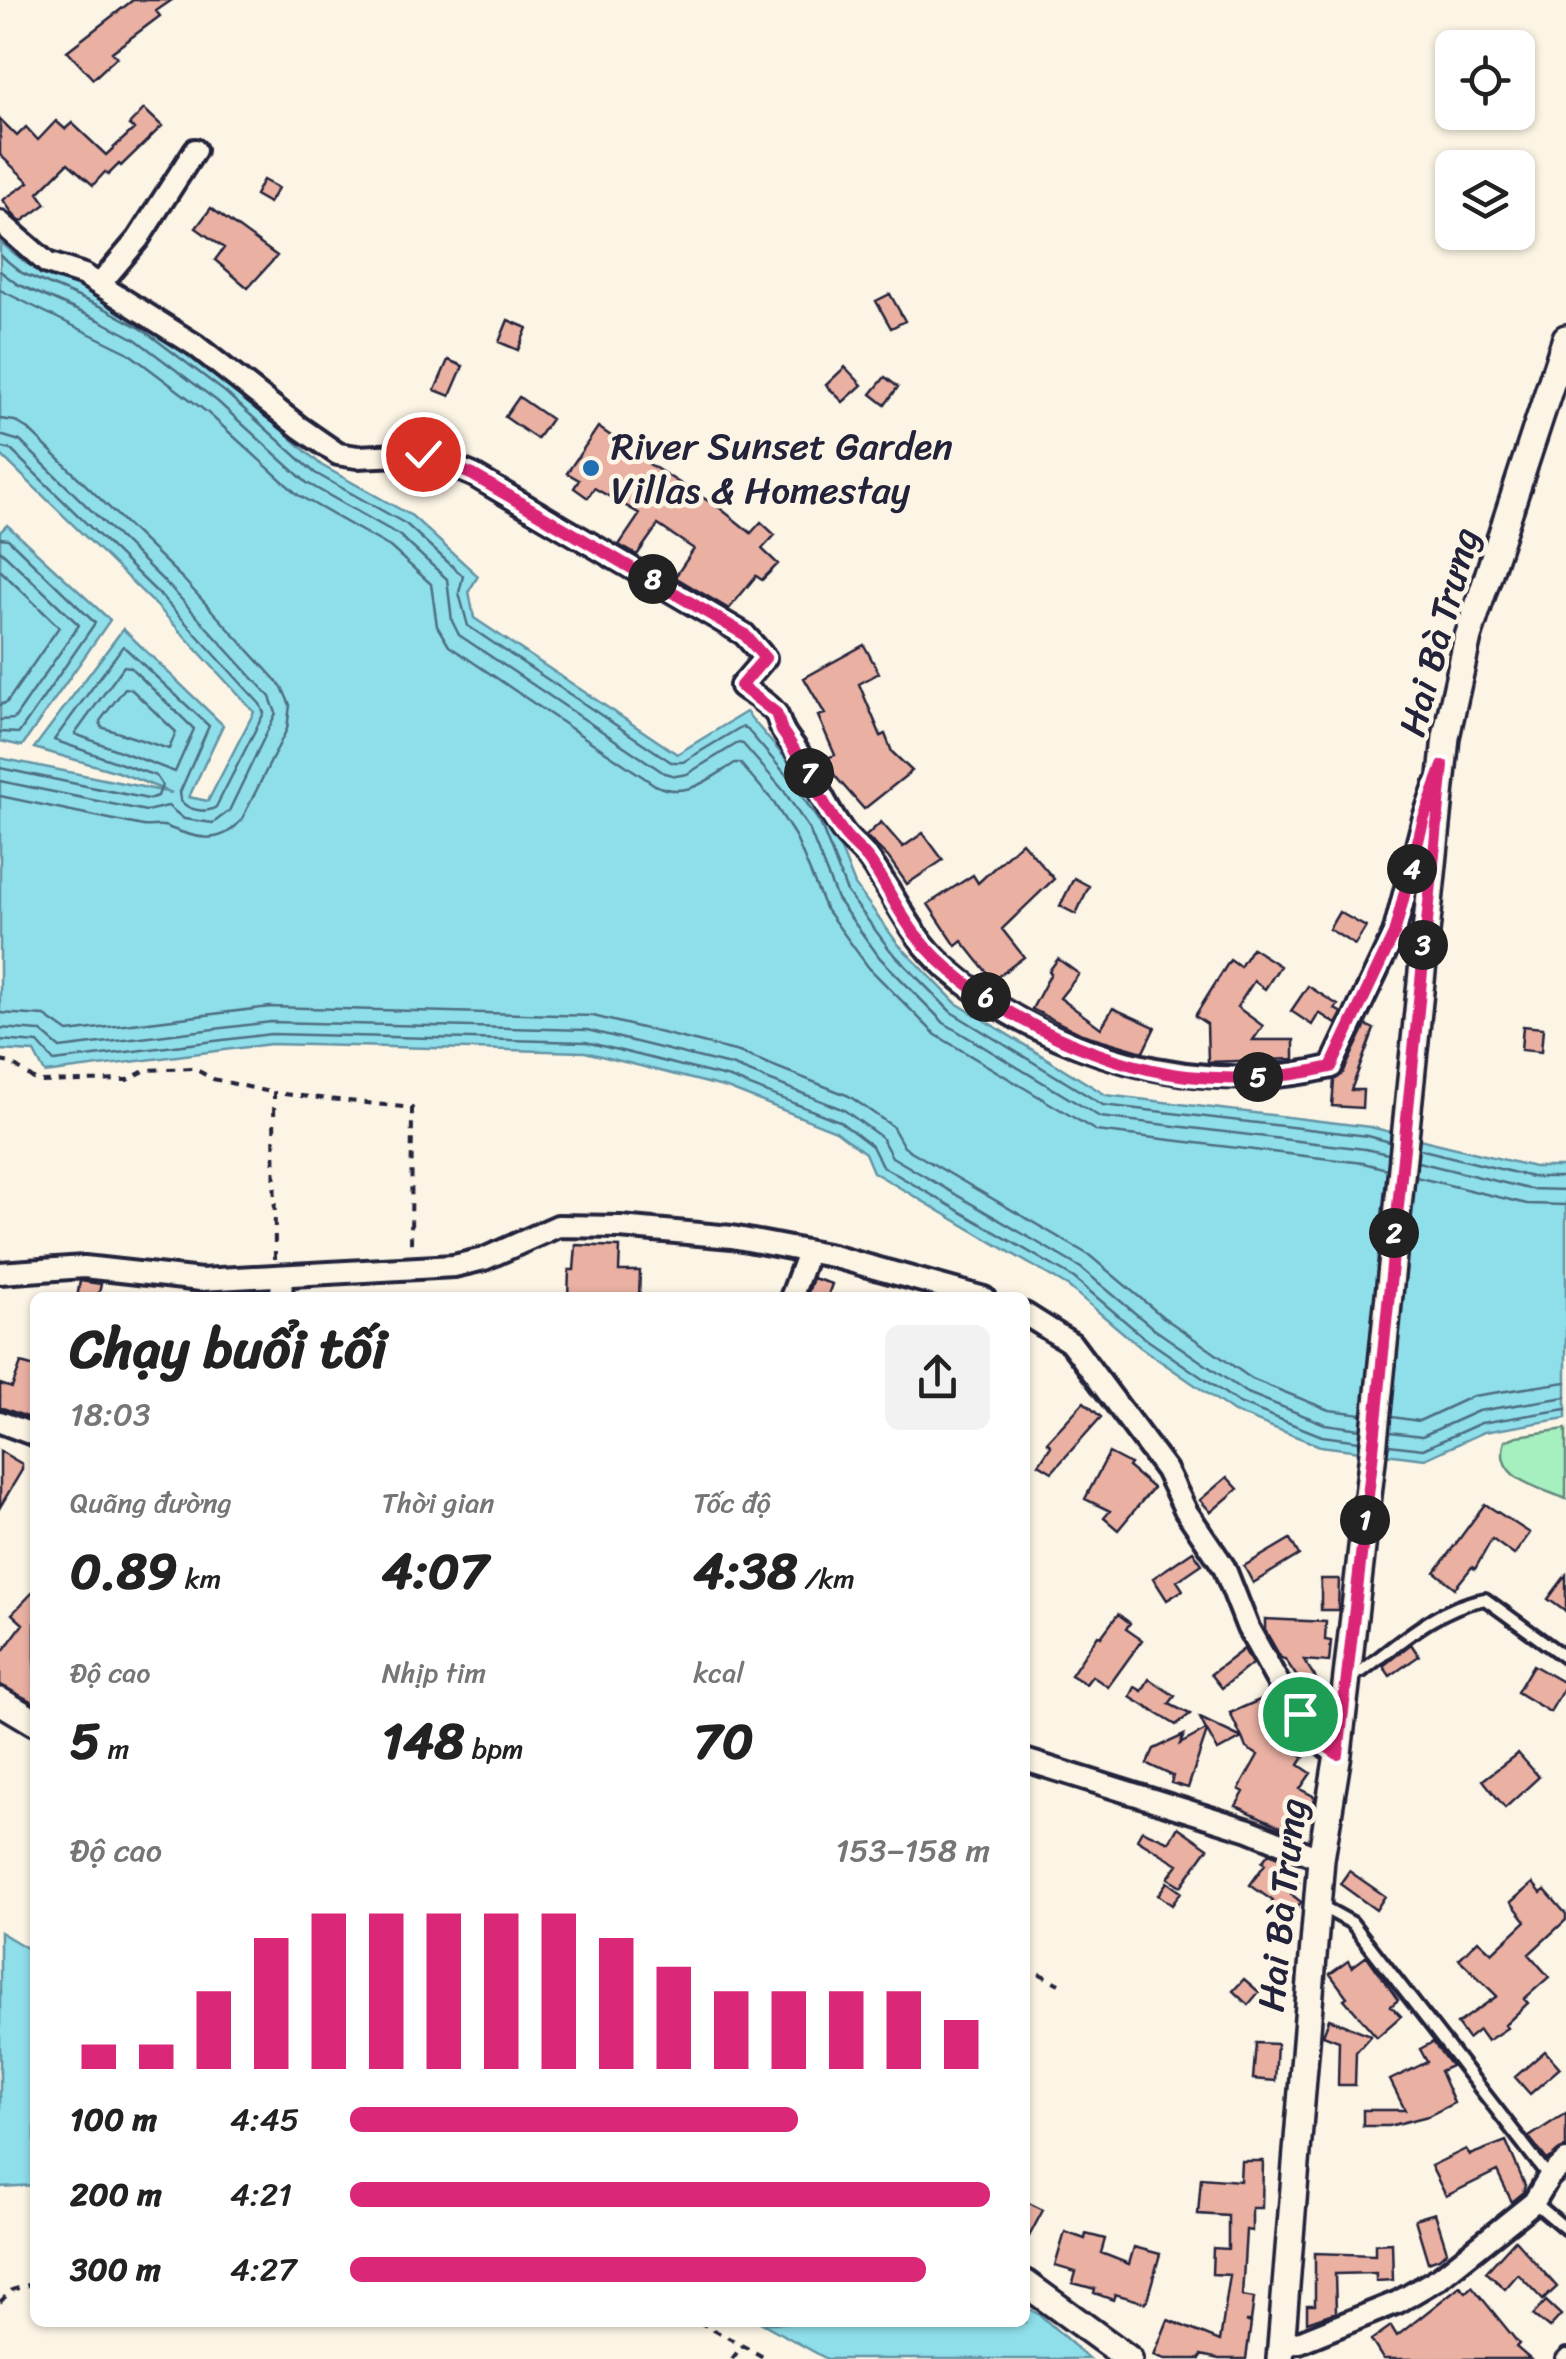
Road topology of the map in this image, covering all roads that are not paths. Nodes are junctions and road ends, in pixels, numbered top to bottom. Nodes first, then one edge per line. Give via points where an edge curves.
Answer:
1 (195, 150) dead end
2 (0, 222) edge
3 (100, 284) junction
4 (1566, 338) edge
5 (1443, 766) junction
6 (808, 1252) junction
7 (0, 1273) edge
8 (280, 1284) edge
9 (793, 1292) edge
10 (961, 1292) edge
11 (1030, 1317) edge
12 (0, 1422) edge
13 (30, 1433) edge
14 (1566, 1658) edge
15 (1347, 1673) junction
16 (0, 1701) edge
17 (30, 1719) edge
18 (1338, 1754) junction
19 (1030, 1762) edge
20 (1320, 1859) junction
21 (1316, 1903) junction
22 (1566, 2161) edge
23 (1549, 2177) junction
24 (1534, 2202) junction
25 (1566, 2229) edge
26 (1030, 2287) edge
27 (1281, 2351) edge
28 (1130, 2359) edge

1 - 3 street
2 - 3 street via 47,263
3 - 5 street via 195,345 338,454 423,454 473,475 744,634 765,658 741,686 776,713 823,801 914,932 944,966 986,996 1080,1046 1184,1076 1229,1079 1331,1067 1394,934
4 - 5 street, Hai Bà Trưng via 1468,637
5 - 15 street, Hai Bà Trưng
6 - 8 street via 732,1237 558,1226 454,1266
6 - 9 street
6 - 10 street
7 - 8 street via 84,1266
11 - 18 street via 1070,1343 1166,1470 1224,1567 1279,1684
12 - 13 street
14 - 15 lane via 1485,1599 1463,1602 1362,1671
15 - 18 street, Hai Bà Trưng
16 - 17 street
18 - 20 street, Hai Bà Trưng
19 - 20 street
20 - 21 street, Hai Bà Trưng
21 - 23 lane via 1352,1923
21 - 27 street, Hai Bà Trưng
22 - 23 street
23 - 24 street
24 - 25 lane
24 - 27 street via 1439,2278
26 - 28 street

